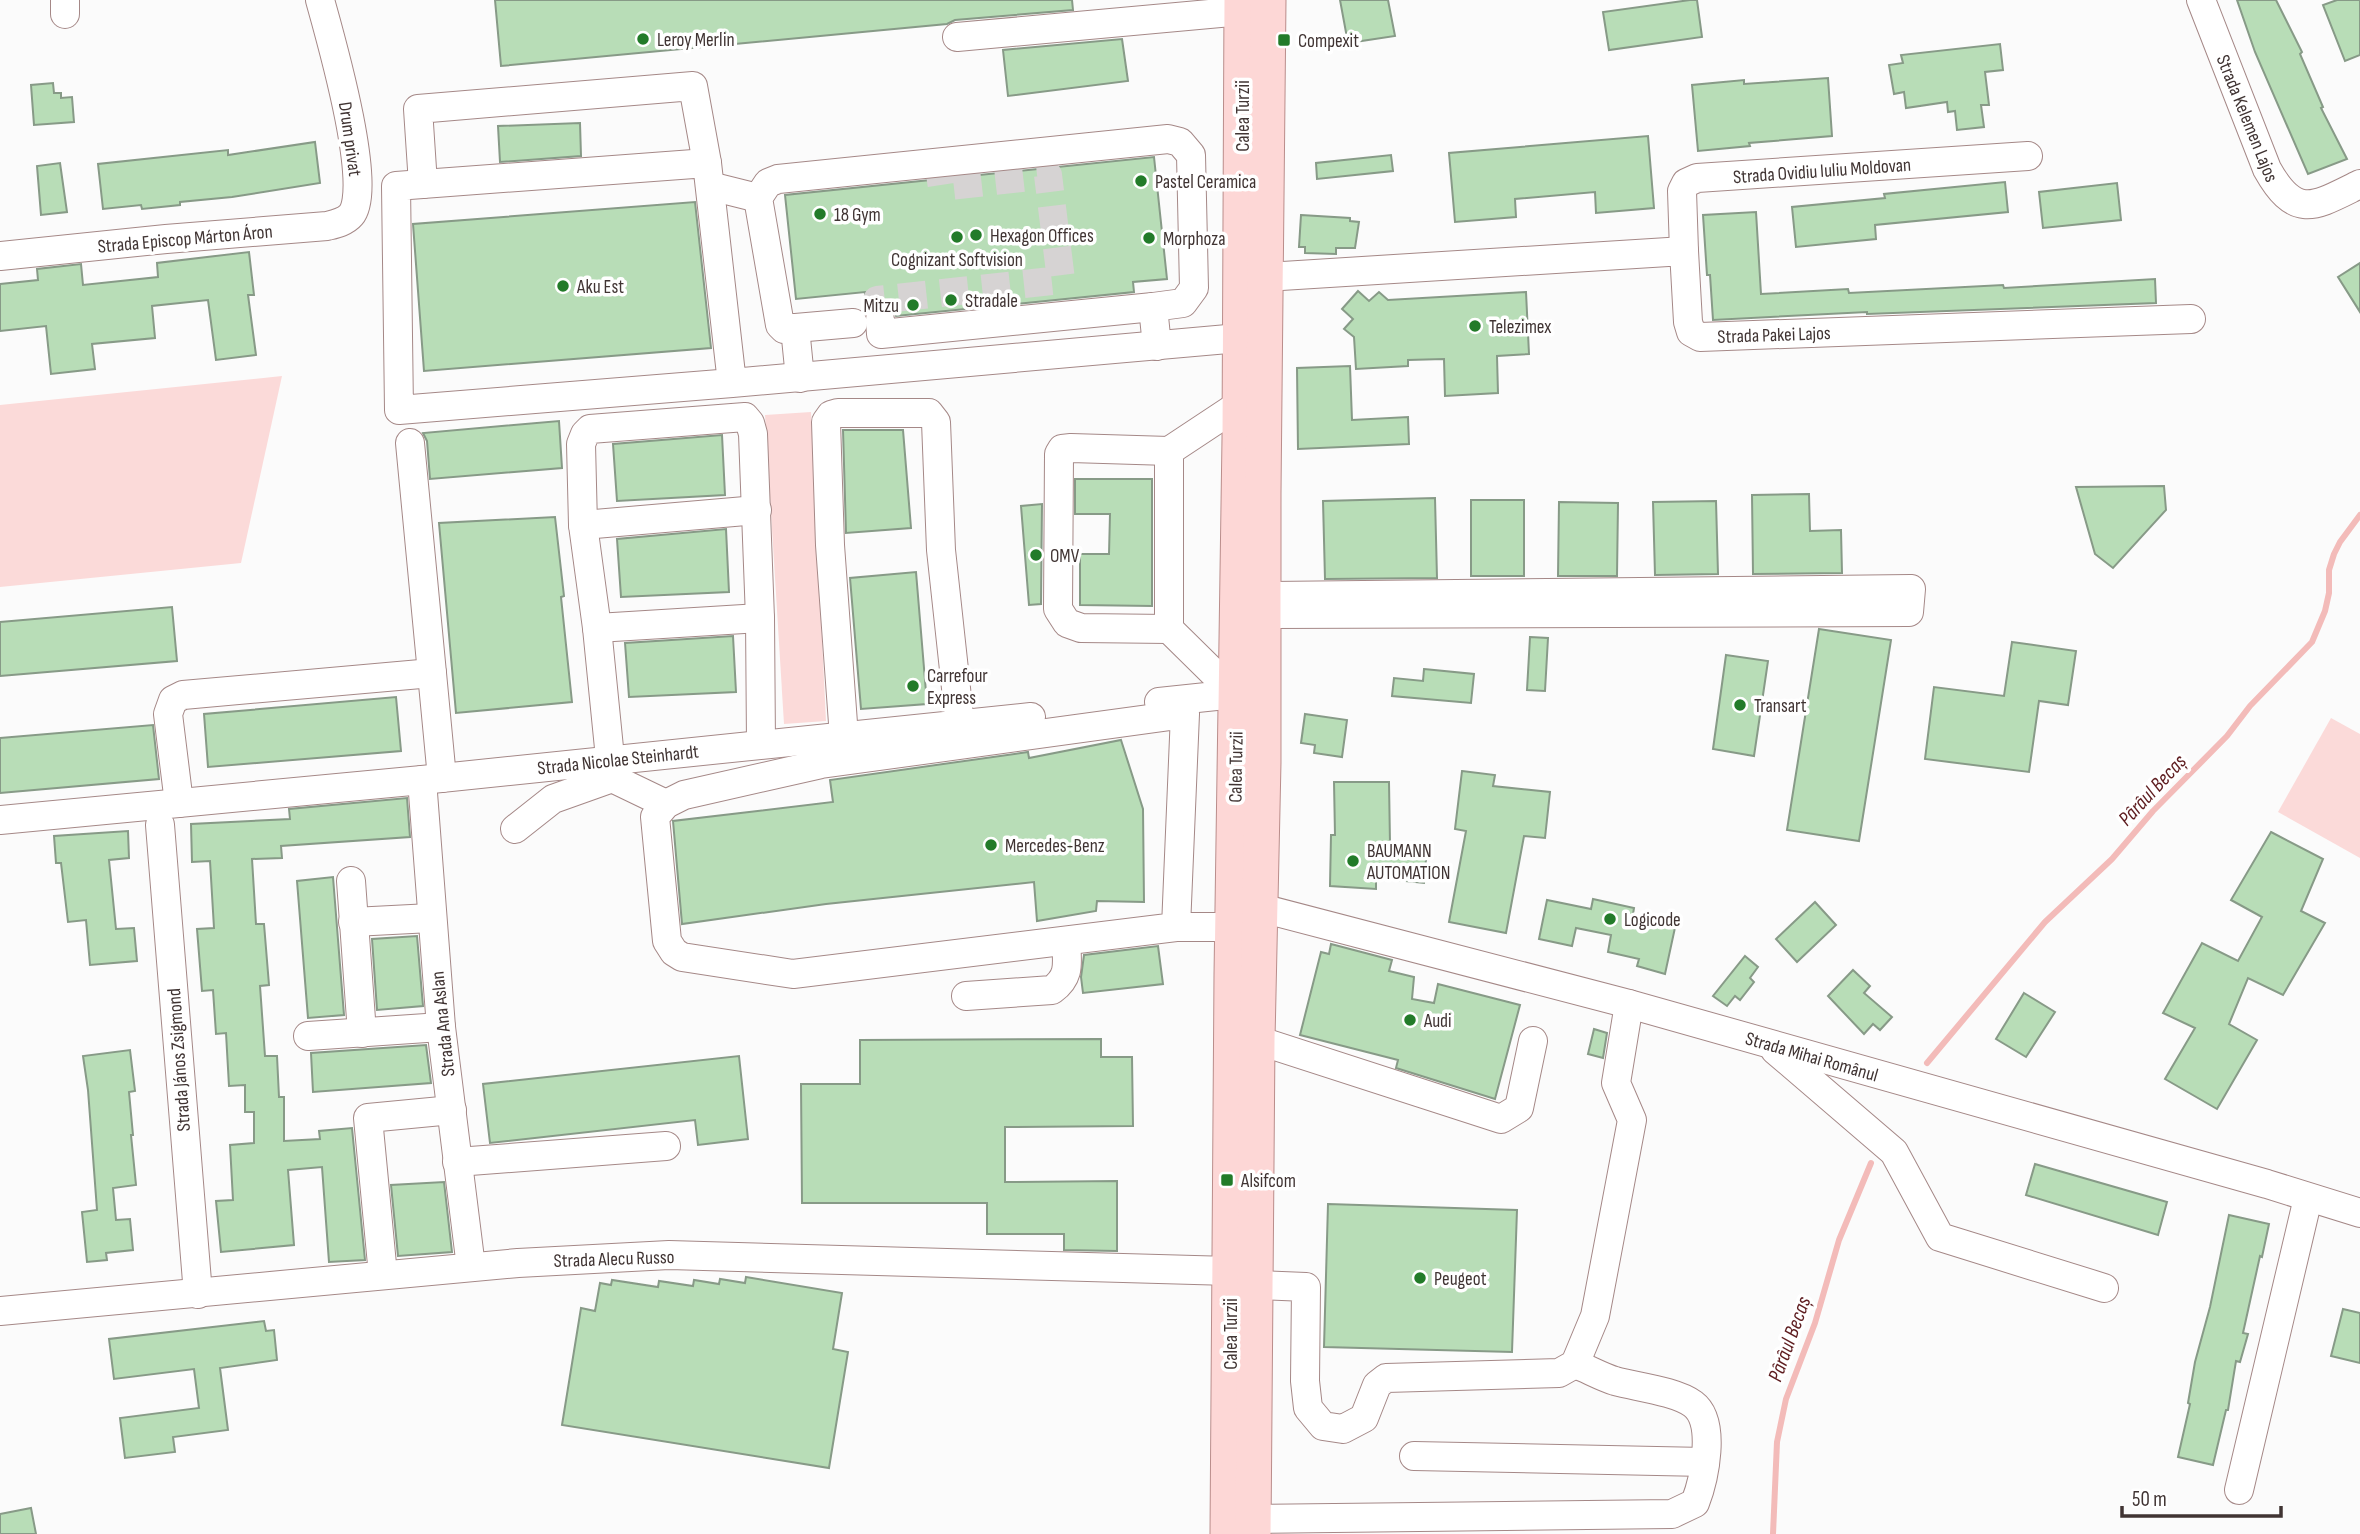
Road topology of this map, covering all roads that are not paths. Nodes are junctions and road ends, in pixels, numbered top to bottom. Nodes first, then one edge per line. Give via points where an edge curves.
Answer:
1 (320, 0) edge
2 (2201, 0) edge
3 (1250, 4) edge
4 (957, 37) dead end
5 (2028, 156) dead end
6 (708, 175) junction
7 (423, 184) junction
8 (2360, 184) edge
9 (758, 198) junction
10 (358, 201) joint
11 (1684, 251) junction
12 (0, 256) edge
13 (1265, 277) junction
14 (1143, 308) junction
15 (2191, 319) dead end
16 (802, 327) junction
17 (1239, 338) junction
18 (1147, 347) junction
19 (807, 377) junction
20 (732, 383) junction
21 (1240, 404) junction
22 (410, 443) dead end
23 (1169, 451) junction
24 (757, 510) junction
25 (583, 525) junction
26 (1910, 600) dead end
27 (1263, 605) junction
28 (760, 618) junction
29 (597, 628) junction
30 (1169, 629) junction
31 (432, 673) junction
32 (1235, 694) junction
33 (960, 725) junction
34 (844, 737) junction
35 (761, 744) junction
36 (611, 769) junction
37 (432, 779) junction
38 (179, 803) junction
39 (666, 804) junction
40 (0, 820) edge
41 (160, 825) dead end
42 (515, 829) dead end
43 (351, 881) dead end
44 (1261, 908) junction
45 (431, 918) junction
46 (354, 922) junction
47 (1177, 927) junction
48 (1232, 927) junction
49 (1066, 941) junction
50 (966, 996) dead end
51 (1629, 1004) junction
52 (441, 1027) junction
53 (362, 1033) junction
54 (308, 1036) dead end
55 (1257, 1041) junction
56 (1532, 1041) dead end
57 (1768, 1044) junction
58 (452, 1110) junction
59 (666, 1146) dead end
60 (457, 1162) junction
61 (2308, 1198) junction
62 (2360, 1213) edge
63 (471, 1267) junction
64 (383, 1275) junction
65 (1243, 1278) junction
66 (2104, 1288) dead end
67 (198, 1294) junction
68 (0, 1311) edge
69 (1575, 1363) junction
70 (1414, 1456) dead end
71 (1705, 1462) junction
72 (2239, 1490) dead end
73 (1245, 1529) edge

1 - 10 street, Drum privat via 342,78
2 - 8 street, Strada Kelemen Lajos via 2278,189 2296,203 2318,205
3 - 4 street
3 - 13 main road, Calea Turzii
3 - 17 main road, Calea Turzii
5 - 11 street, Strada Ovidiu Iuliu Moldovan via 1697,178 1682,191
6 - 7 street
6 - 7 street via 693,86 418,108
6 - 9 street
6 - 20 street
7 - 20 street via 396,186 399,410
9 - 14 street via 768,183 778,179 940,169 1168,139 1180,142 1191,155 1194,288 1183,303
9 - 16 street via 780,325 784,329
10 - 12 street, Strada Episcop Márton Áron via 351,215 327,226
11 - 13 street
11 - 15 street, Strada Pakei Lajos via 1688,322 1691,332 1700,337
13 - 27 main road, Calea Turzii
14 - 16 street via 881,334 866,322
14 - 18 street
16 - 19 street
17 - 18 street
17 - 21 main road, Calea Turzii
18 - 19 street
19 - 20 street
21 - 23 street
21 - 32 main road, Calea Turzii
22 - 31 street, Strada Ana Aslan
23 - 30 street
23 - 30 street via 1062,449 1058,570 1058,609 1067,623 1081,628
24 - 25 street
24 - 25 street via 753,434 745,418 590,429 581,444
24 - 28 street
25 - 29 street
26 - 27 street
27 - 44 main road, Calea Turzii
28 - 29 street
28 - 35 street
29 - 36 street
30 - 32 street
31 - 37 street, Strada Ana Aslan
31 - 38 street via 183,695 173,700 168,714
32 - 33 street, Strada Nicolae Steinhardt
32 - 48 main road, Calea Turzii
33 - 34 street, Strada Nicolae Steinhardt
33 - 34 street via 941,550 936,422 929,413 838,413 826,422
34 - 35 street, Strada Nicolae Steinhardt
35 - 36 street, Strada Nicolae Steinhardt
36 - 37 street, Strada Nicolae Steinhardt
36 - 39 street
36 - 42 street via 553,799
37 - 38 street, Strada Nicolae Steinhardt
37 - 45 street, Strada Ana Aslan
38 - 40 street, Strada Nicolae Steinhardt
39 - 47 street via 684,795 821,764 1185,715
39 - 49 street via 655,817 667,941 682,957 793,974
41 - 67 street, Strada János Zsigmond
43 - 46 street
44 - 51 street, Strada Mihai Românul
44 - 55 main road, Calea Turzii
45 - 46 street
45 - 52 street, Strada Ana Aslan
46 - 53 street
47 - 48 street
47 - 49 street
48 - 65 main road, Calea Turzii
49 - 50 street via 1067,967 1062,982 1052,990
51 - 57 street, Strada Mihai Românul
51 - 69 street via 1616,1083 1632,1121 1595,1316
52 - 53 street
52 - 58 street, Strada Ana Aslan
53 - 54 street
55 - 56 street via 1502,1119 1519,1108
55 - 65 main road, Calea Turzii
57 - 61 street, Strada Mihai Românul
57 - 66 street via 1894,1152 1940,1237
58 - 60 street, Strada Ana Aslan
58 - 64 street via 368,1118
59 - 60 street
60 - 63 street, Strada Ana Aslan
61 - 62 street, Strada Mihai Românul
61 - 72 street
63 - 64 street, Strada Alecu Russo
63 - 65 street, Strada Alecu Russo via 669,1255
64 - 67 street, Strada Alecu Russo
65 - 69 street, Strada Alecu Russo via 1306,1287 1308,1408 1323,1426 1343,1429 1364,1418 1377,1385 1386,1378 1559,1373
65 - 73 main road, Calea Turzii
67 - 68 street, Strada Alecu Russo
69 - 71 street via 1695,1405 1705,1422
70 - 71 street
71 - 73 street via 1695,1503 1672,1514

